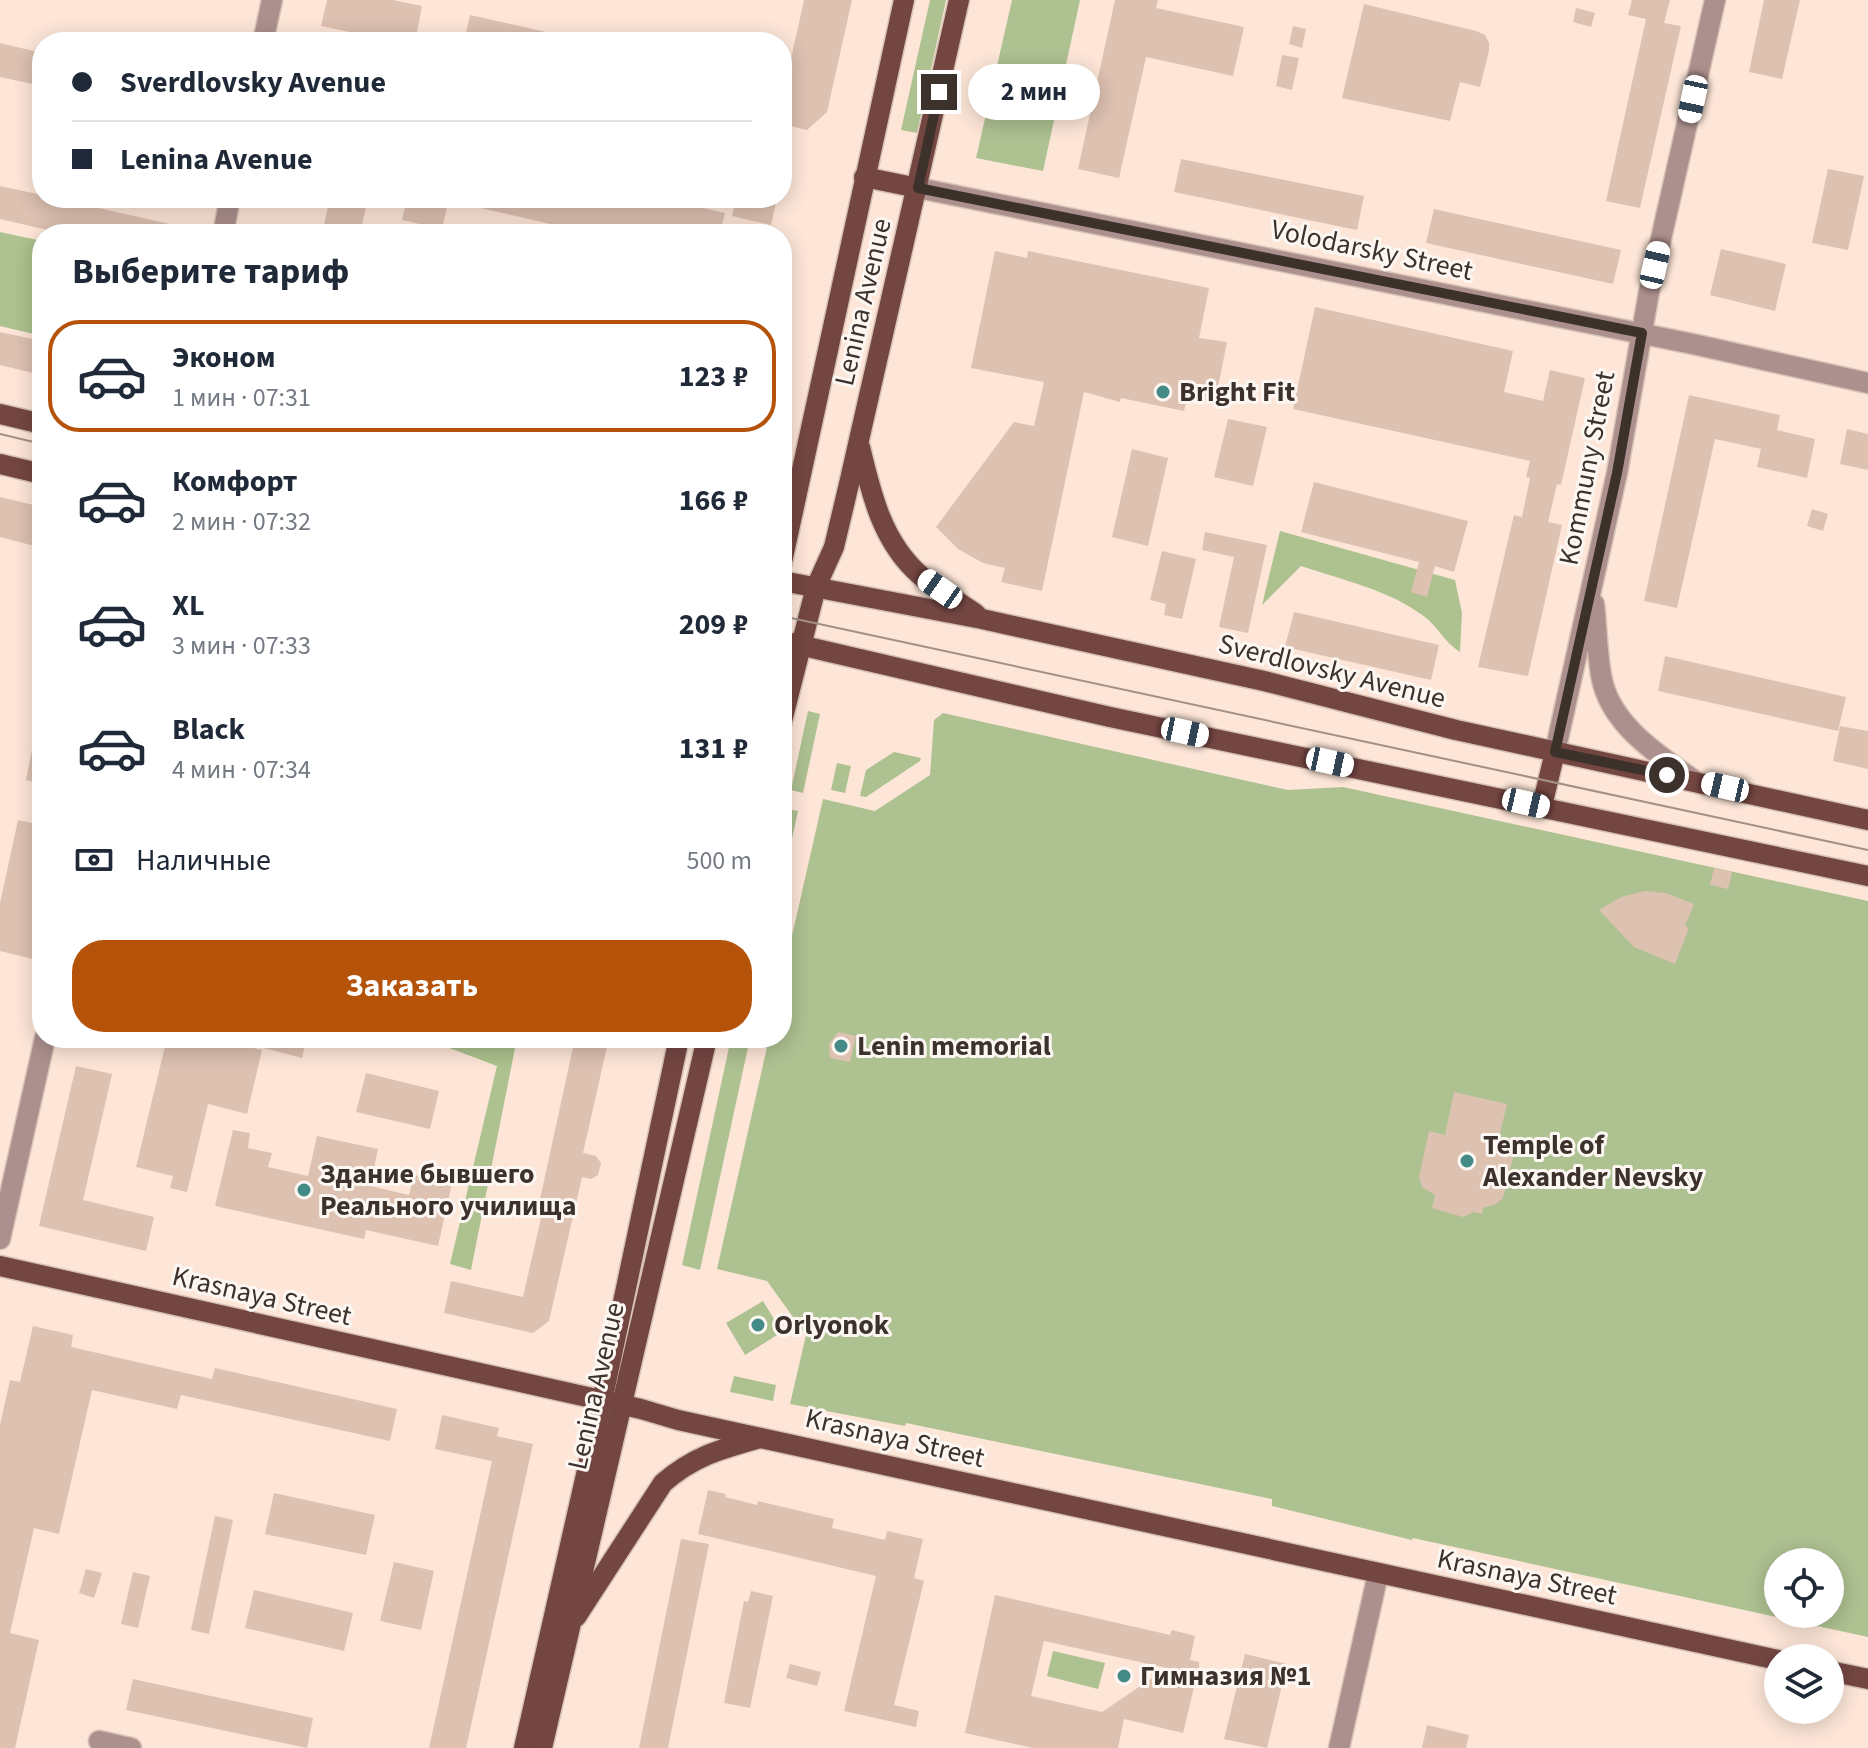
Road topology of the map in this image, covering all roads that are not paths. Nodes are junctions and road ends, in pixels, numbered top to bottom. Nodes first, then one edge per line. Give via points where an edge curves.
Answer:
1 (272, 0) edge
2 (904, 0) edge
3 (959, 0) edge
4 (1715, 0) edge
5 (265, 32) edge
6 (864, 177) junction
7 (918, 188) junction
8 (1642, 333) junction
9 (1868, 383) edge
10 (0, 414) edge
11 (32, 422) edge
12 (859, 443) junction
13 (0, 464) edge
14 (32, 472) edge
15 (792, 515) edge
16 (792, 583) edge
17 (816, 587) junction
18 (1591, 588) junction
19 (982, 619) junction
20 (792, 644) edge
21 (1555, 752) junction
22 (1695, 781) junction
23 (1542, 806) junction
24 (1868, 820) edge
25 (1868, 876) edge
26 (43, 1048) edge
27 (677, 1048) edge
28 (704, 1048) edge
29 (0, 1239) edge
30 (0, 1266) edge
31 (610, 1402) junction
32 (764, 1437) junction
33 (1378, 1574) junction
34 (568, 1630) junction
35 (1764, 1657) edge
36 (1844, 1674) edge
37 (1868, 1679) edge
38 (99, 1741) dead end
39 (131, 1748) edge
40 (524, 1748) edge
41 (542, 1748) edge
42 (1339, 1748) edge

1 - 5 street
2 - 6 main road, Lenina Avenue
3 - 7 main road, Lenina Avenue
4 - 8 street, Kommuny Street
6 - 7 main road, Volodarsky Street
6 - 15 main road, Lenina Avenue
7 - 8 street, Volodarsky Street
7 - 12 main road, Lenina Avenue
8 - 9 street, Volodarsky Street
8 - 18 street, Kommuny Street
10 - 11 main road
12 - 17 main road, Lenina Avenue via 834,547
12 - 19 main road via 872,496 902,556
13 - 14 main road
16 - 17 main road, Sverdlovsky Avenue
17 - 19 main road, Sverdlovsky Avenue
17 - 20 main road, Lenina Avenue
18 - 21 street, Kommuny Street
18 - 22 street via 1603,684 1612,701 1627,726
19 - 21 main road, Sverdlovsky Avenue
20 - 23 main road via 1110,717
21 - 22 main road, Sverdlovsky Avenue
21 - 23 main road, Kommuny Street
22 - 24 main road, Sverdlovsky Avenue
23 - 25 main road
26 - 29 street
27 - 31 main road, Lenina Avenue
28 - 31 main road, Lenina Avenue
30 - 31 main road, Krasnaya Street
31 - 32 main road, Krasnaya Street
31 - 34 main road, Lenina Avenue
31 - 40 main road, Lenina Avenue
32 - 33 main road, Krasnaya Street
32 - 34 main road via 713,1451 682,1466 663,1483
33 - 35 main road, Krasnaya Street
33 - 42 street
34 - 41 main road, Lenina Avenue
36 - 37 main road
38 - 39 street

